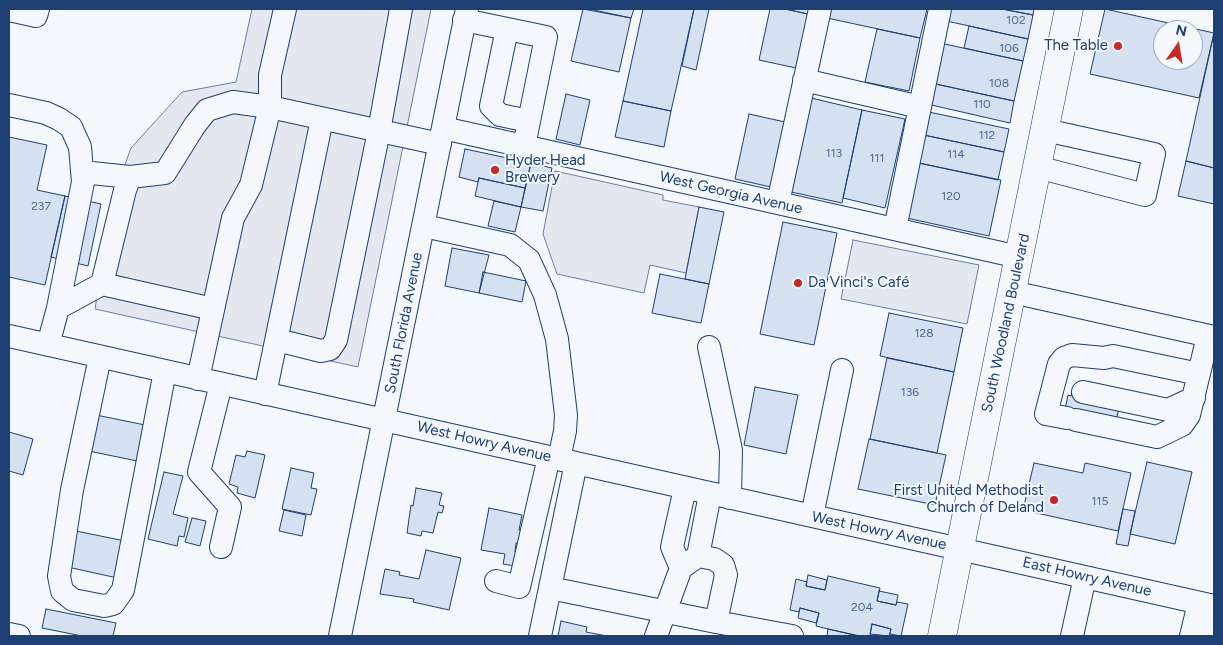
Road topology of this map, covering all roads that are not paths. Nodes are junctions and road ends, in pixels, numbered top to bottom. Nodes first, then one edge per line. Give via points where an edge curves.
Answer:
1 (38, 9) edge
2 (285, 9) edge
3 (401, 9) edge
4 (820, 9) edge
5 (940, 9) edge
6 (1069, 9) edge
7 (9, 10) edge
8 (466, 14) edge
9 (506, 29) junction
10 (804, 80) junction
11 (9, 105) edge
12 (270, 107) junction
13 (920, 107) junction
14 (322, 119) junction
15 (529, 121) junction
16 (1045, 130) junction
17 (379, 131) junction
18 (442, 136) junction
19 (524, 146) junction
20 (1037, 167) junction
21 (82, 172) junction
22 (130, 177) junction
23 (778, 203) junction
24 (424, 226) junction
25 (895, 229) junction
26 (1019, 257) junction
27 (102, 284) junction
28 (1012, 292) junction
29 (58, 308) junction
30 (213, 308) junction
31 (9, 336) edge
32 (1211, 336) edge
33 (276, 340) junction
34 (48, 345) junction
35 (709, 347) dead end
36 (100, 357) junction
37 (842, 370) dead end
38 (165, 371) junction
39 (1199, 374) junction
40 (198, 378) junction
41 (221, 384) junction
42 (1069, 389) junction
43 (265, 394) junction
44 (1194, 398) junction
45 (384, 420) junction
46 (561, 460) junction
47 (685, 488) junction
48 (720, 496) junction
49 (812, 516) junction
50 (221, 547) dead end
51 (959, 548) junction
52 (690, 562) junction
53 (1085, 577) junction
54 (496, 581) dead end
55 (550, 588) junction
56 (1209, 606) edge
57 (665, 611) junction
58 (716, 622) junction
59 (9, 634) edge
60 (19, 636) edge
61 (340, 636) edge
62 (540, 636) edge
63 (656, 636) edge
64 (787, 636) edge
65 (942, 636) edge
66 (1072, 636) edge
67 (1191, 636) edge
68 (1208, 636) edge

1 - 7 street via 36,16
2 - 12 street via 270,74
3 - 17 street
4 - 10 street
5 - 13 street
6 - 16 main road, South Woodland Boulevard
8 - 9 street
8 - 18 street, South Florida Avenue
9 - 15 street via 490,106 500,115
9 - 15 street via 546,37
10 - 13 street
10 - 23 street
11 - 21 street via 46,113 71,127 80,147
12 - 14 street, West Georgia Avenue
12 - 22 street, West Georgia Avenue via 233,102 207,110 194,125 166,172
12 - 30 street via 251,185 233,218
13 - 25 street
14 - 17 street, West Georgia Avenue
14 - 33 street
15 - 19 street
16 - 20 main road, South Woodland Boulevard
16 - 20 street via 1154,154 1145,194
17 - 18 street, West Georgia Avenue
17 - 33 street via 334,345 321,350
18 - 19 street, West Georgia Avenue
18 - 24 street, South Florida Avenue
19 - 23 street, West Georgia Avenue
20 - 26 main road, South Woodland Boulevard
21 - 22 street, West Georgia Avenue
21 - 29 street
22 - 27 street
23 - 25 street, West Georgia Avenue
24 - 45 street, South Florida Avenue
24 - 46 street via 510,245 529,260 545,295 557,339 566,415
25 - 26 street, West Georgia Avenue
26 - 28 main road, South Woodland Boulevard
27 - 29 street
27 - 30 street
28 - 32 street
28 - 51 main road, South Woodland Boulevard
29 - 34 street
30 - 40 street
31 - 34 street, West Howry Avenue
32 - 39 street
33 - 43 street
34 - 36 street, West Howry Avenue
35 - 48 street via 732,450
36 - 38 street, West Howry Avenue
36 - 38 street via 72,490 59,576 62,591 73,600 104,606 113,604 123,590
37 - 49 street
38 - 40 street, West Howry Avenue
39 - 42 street via 1113,356 1072,354 1059,364
39 - 44 street
40 - 41 street, West Howry Avenue
41 - 43 street, West Howry Avenue
41 - 50 street via 199,472 230,507
42 - 44 street via 1168,410
42 - 44 street via 1046,414 1157,437 1182,425 1190,415
43 - 45 street, West Howry Avenue
45 - 46 street, West Howry Avenue
45 - 61 street, South Florida Avenue
46 - 47 street, West Howry Avenue
46 - 54 street via 519,587
46 - 55 street
47 - 48 street, West Howry Avenue
47 - 52 street via 672,547
48 - 49 street, West Howry Avenue
48 - 52 street
49 - 51 street, West Howry Avenue
51 - 53 street, East Howry Avenue
51 - 65 main road, South Woodland Boulevard
52 - 57 street
52 - 58 street via 714,559 723,565 726,575
53 - 56 street, East Howry Avenue
53 - 66 street
55 - 57 street
55 - 62 street
56 - 67 street
56 - 68 street
57 - 58 street
57 - 63 street
58 - 64 street
59 - 60 street

